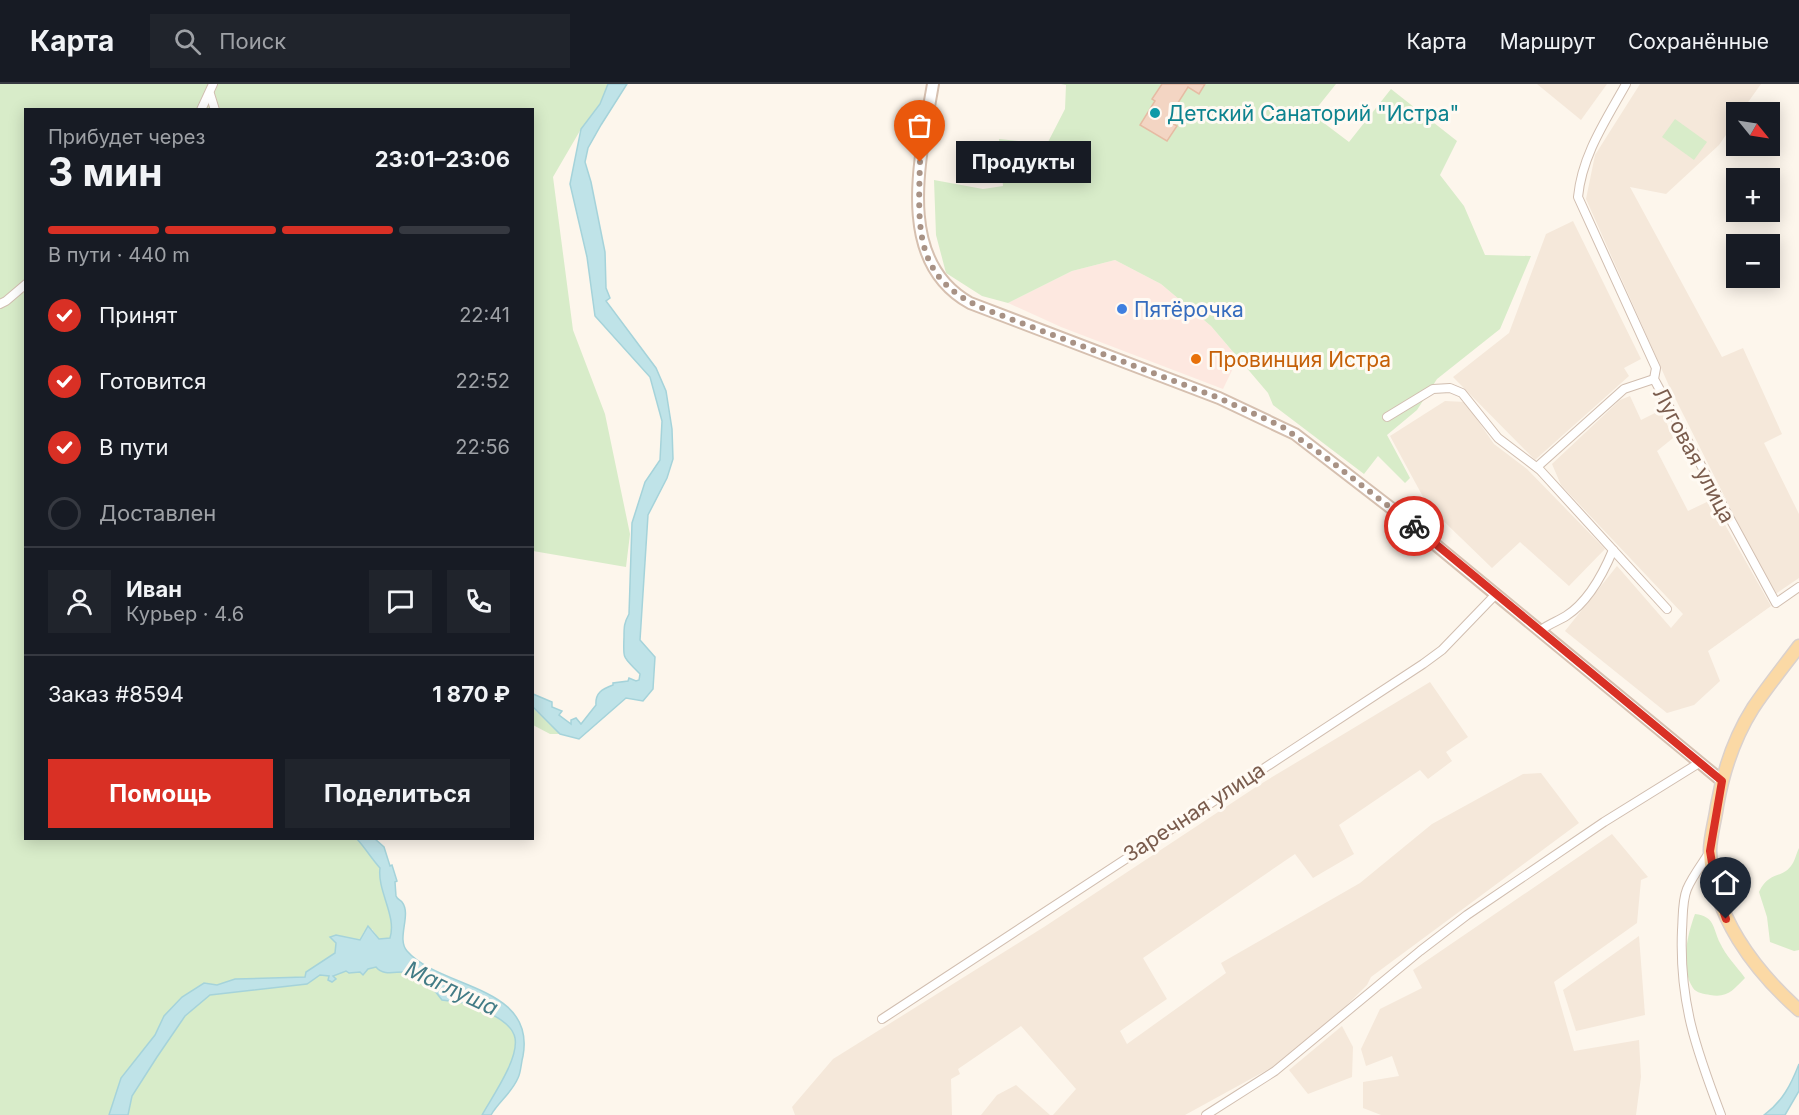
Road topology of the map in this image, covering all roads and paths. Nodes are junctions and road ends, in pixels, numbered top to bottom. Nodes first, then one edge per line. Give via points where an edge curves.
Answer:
1 (213, 84) edge
2 (933, 84) edge
3 (1626, 84) edge
4 (210, 94) junction
5 (202, 108) edge
6 (214, 108) edge
7 (24, 286) edge
8 (0, 304) edge
9 (1654, 379) junction
10 (1387, 417) dead end
11 (1537, 467) junction
12 (1613, 550) junction
13 (1799, 587) edge
14 (1496, 594) junction
15 (1667, 609) dead end
16 (1541, 630) junction
17 (1799, 646) edge
18 (1699, 763) junction
19 (1722, 781) junction
20 (1710, 851) junction
21 (1797, 1009) edge
22 (882, 1019) dead end
23 (1206, 1115) edge
24 (1721, 1115) edge

1 - 4 street
2 - 14 main road via 920,162 921,235 926,255 945,286 987,310 1219,398 1281,426 1384,502
3 - 9 street, Луговая улица via 1596,138 1580,177 1578,197 1656,368
4 - 5 street
4 - 6 street
7 - 8 street
9 - 11 street via 1624,389
9 - 13 street, Луговая улица via 1776,603
10 - 11 street via 1433,389 1450,388 1462,393 1498,438
11 - 12 street
12 - 15 street
12 - 16 street via 1587,596 1567,615
14 - 16 main road
14 - 22 street, Заречная улица via 1442,650 1423,664
16 - 18 main road
17 - 19 main road via 1753,709 1734,745
18 - 19 main road
18 - 23 street via 1467,915 1275,1071
19 - 20 main road
20 - 21 main road via 1726,919 1761,973
20 - 24 street via 1687,890 1681,953 1688,1017

